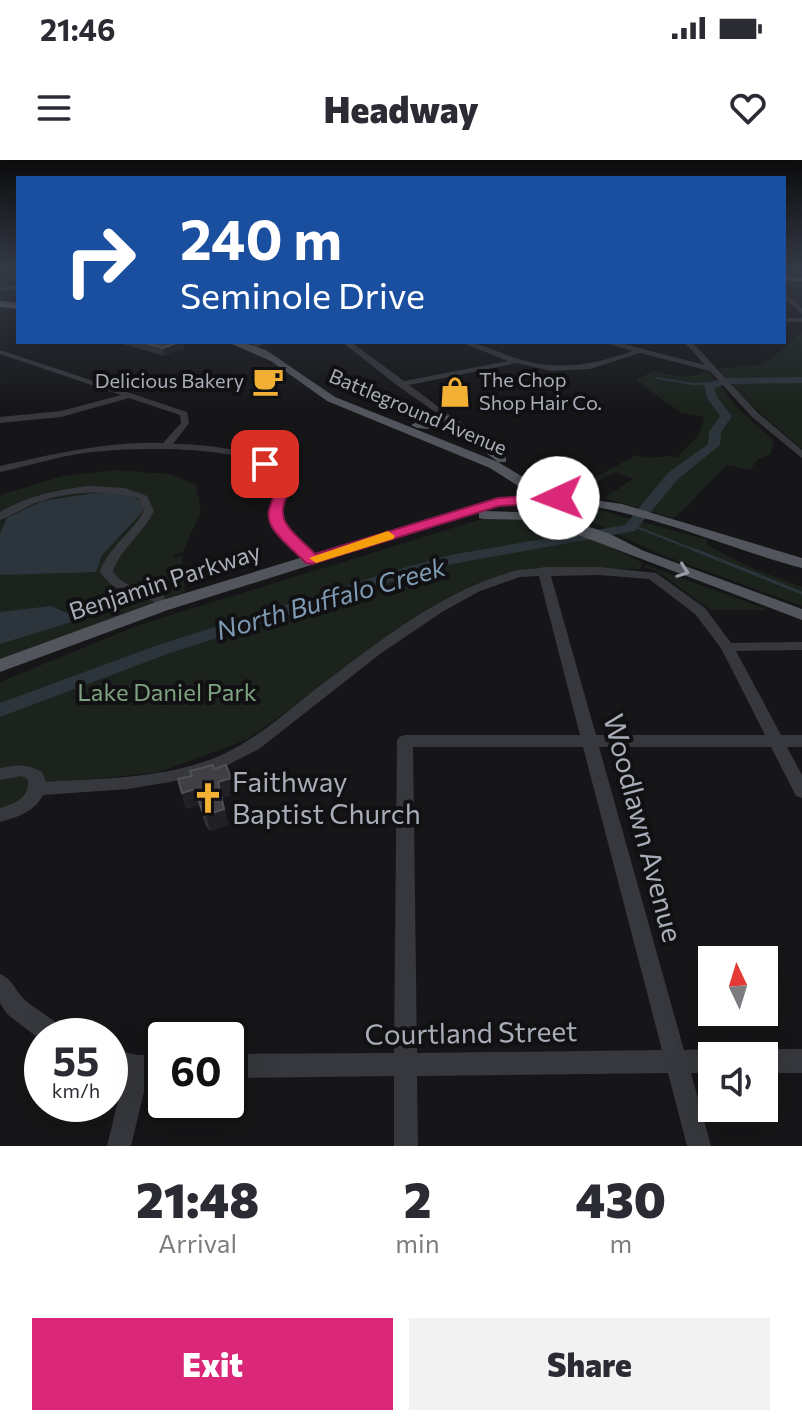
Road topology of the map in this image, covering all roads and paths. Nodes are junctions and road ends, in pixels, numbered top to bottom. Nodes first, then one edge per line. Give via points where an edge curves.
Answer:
1 (257, 344) edge
2 (349, 344) edge
3 (470, 344) edge
4 (614, 344) edge
5 (690, 344) edge
6 (638, 351) junction
7 (0, 352) edge
8 (518, 360) junction
9 (716, 372) junction
10 (401, 384) junction
11 (132, 395) junction
12 (448, 418) junction
13 (0, 420) edge
14 (417, 425) junction
15 (166, 446) junction
16 (802, 455) edge
17 (505, 465) junction
18 (0, 469) edge
19 (547, 497) junction
20 (478, 508) junction
21 (627, 510) junction
22 (0, 517) edge
23 (588, 530) junction
24 (312, 559) junction
25 (802, 563) edge
26 (544, 571) junction
27 (162, 606) junction
28 (802, 615) edge
29 (802, 646) edge
30 (728, 651) junction
31 (802, 654) edge
32 (0, 666) edge
33 (0, 677) edge
34 (590, 741) junction
35 (776, 741) junction
36 (802, 741) edge
37 (0, 774) edge
38 (38, 789) junction
39 (802, 791) edge
40 (0, 815) edge
41 (0, 984) edge
42 (31, 1018) edge
43 (676, 1061) junction
44 (698, 1061) edge
45 (778, 1061) edge
46 (802, 1061) edge
47 (404, 1063) junction
48 (248, 1066) edge
49 (144, 1082) edge
50 (119, 1146) edge
51 (406, 1146) edge
52 (699, 1146) edge

1 - 14 main road, Battleground Avenue via 279,352 327,388
1 - 17 main road, Battleground Avenue via 331,399
2 - 10 street
3 - 8 street
4 - 6 street
5 - 9 street
6 - 8 street via 570,371
6 - 9 street
7 - 11 street
8 - 10 street
9 - 16 street
10 - 12 street
11 - 13 street via 72,412
11 - 15 street via 184,414 185,423
12 - 14 main road via 442,427
12 - 17 main road
14 - 17 main road, Battleground Avenue
15 - 18 street via 82,450
15 - 24 street via 224,451 265,464 279,477 283,492 278,524
17 - 19 main road, Battleground Avenue
17 - 20 main road via 518,489
17 - 21 main road, Battleground Avenue
19 - 20 main road, Benjamin Parkway
19 - 21 main road, Benjamin Parkway
19 - 23 main road, Battleground Avenue
20 - 24 main road, Benjamin Parkway
21 - 25 main road, Battleground Avenue
22 - 27 street via 22,504 72,493 115,489 142,496 149,511 146,520 112,555 109,577 123,589 158,598
23 -> 28 main road, Benjamin Parkway
23 - 33 main road, Benjamin Parkway via 541,516 483,515 171,612
24 - 27 main road, Benjamin Parkway
26 - 30 street via 641,573 661,581 700,611
26 - 34 street, Woodlawn Avenue
26 - 38 street via 501,578 437,609 253,745 214,765 128,783
27 - 32 main road, Benjamin Parkway
29 - 30 street
30 - 31 street
30 - 35 street
34 - 35 street
34 - 43 street, Woodlawn Avenue
34 - 47 street via 405,741
35 - 36 street
35 - 39 street
37 - 38 street via 31,772
38 - 40 street via 19,808
41 - 42 street
43 - 44 street, Courtland Street
43 - 47 street, Courtland Street
43 - 52 street, Woodlawn Avenue
45 - 46 street
47 - 48 street, Courtland Street
47 - 51 street
49 - 50 street

